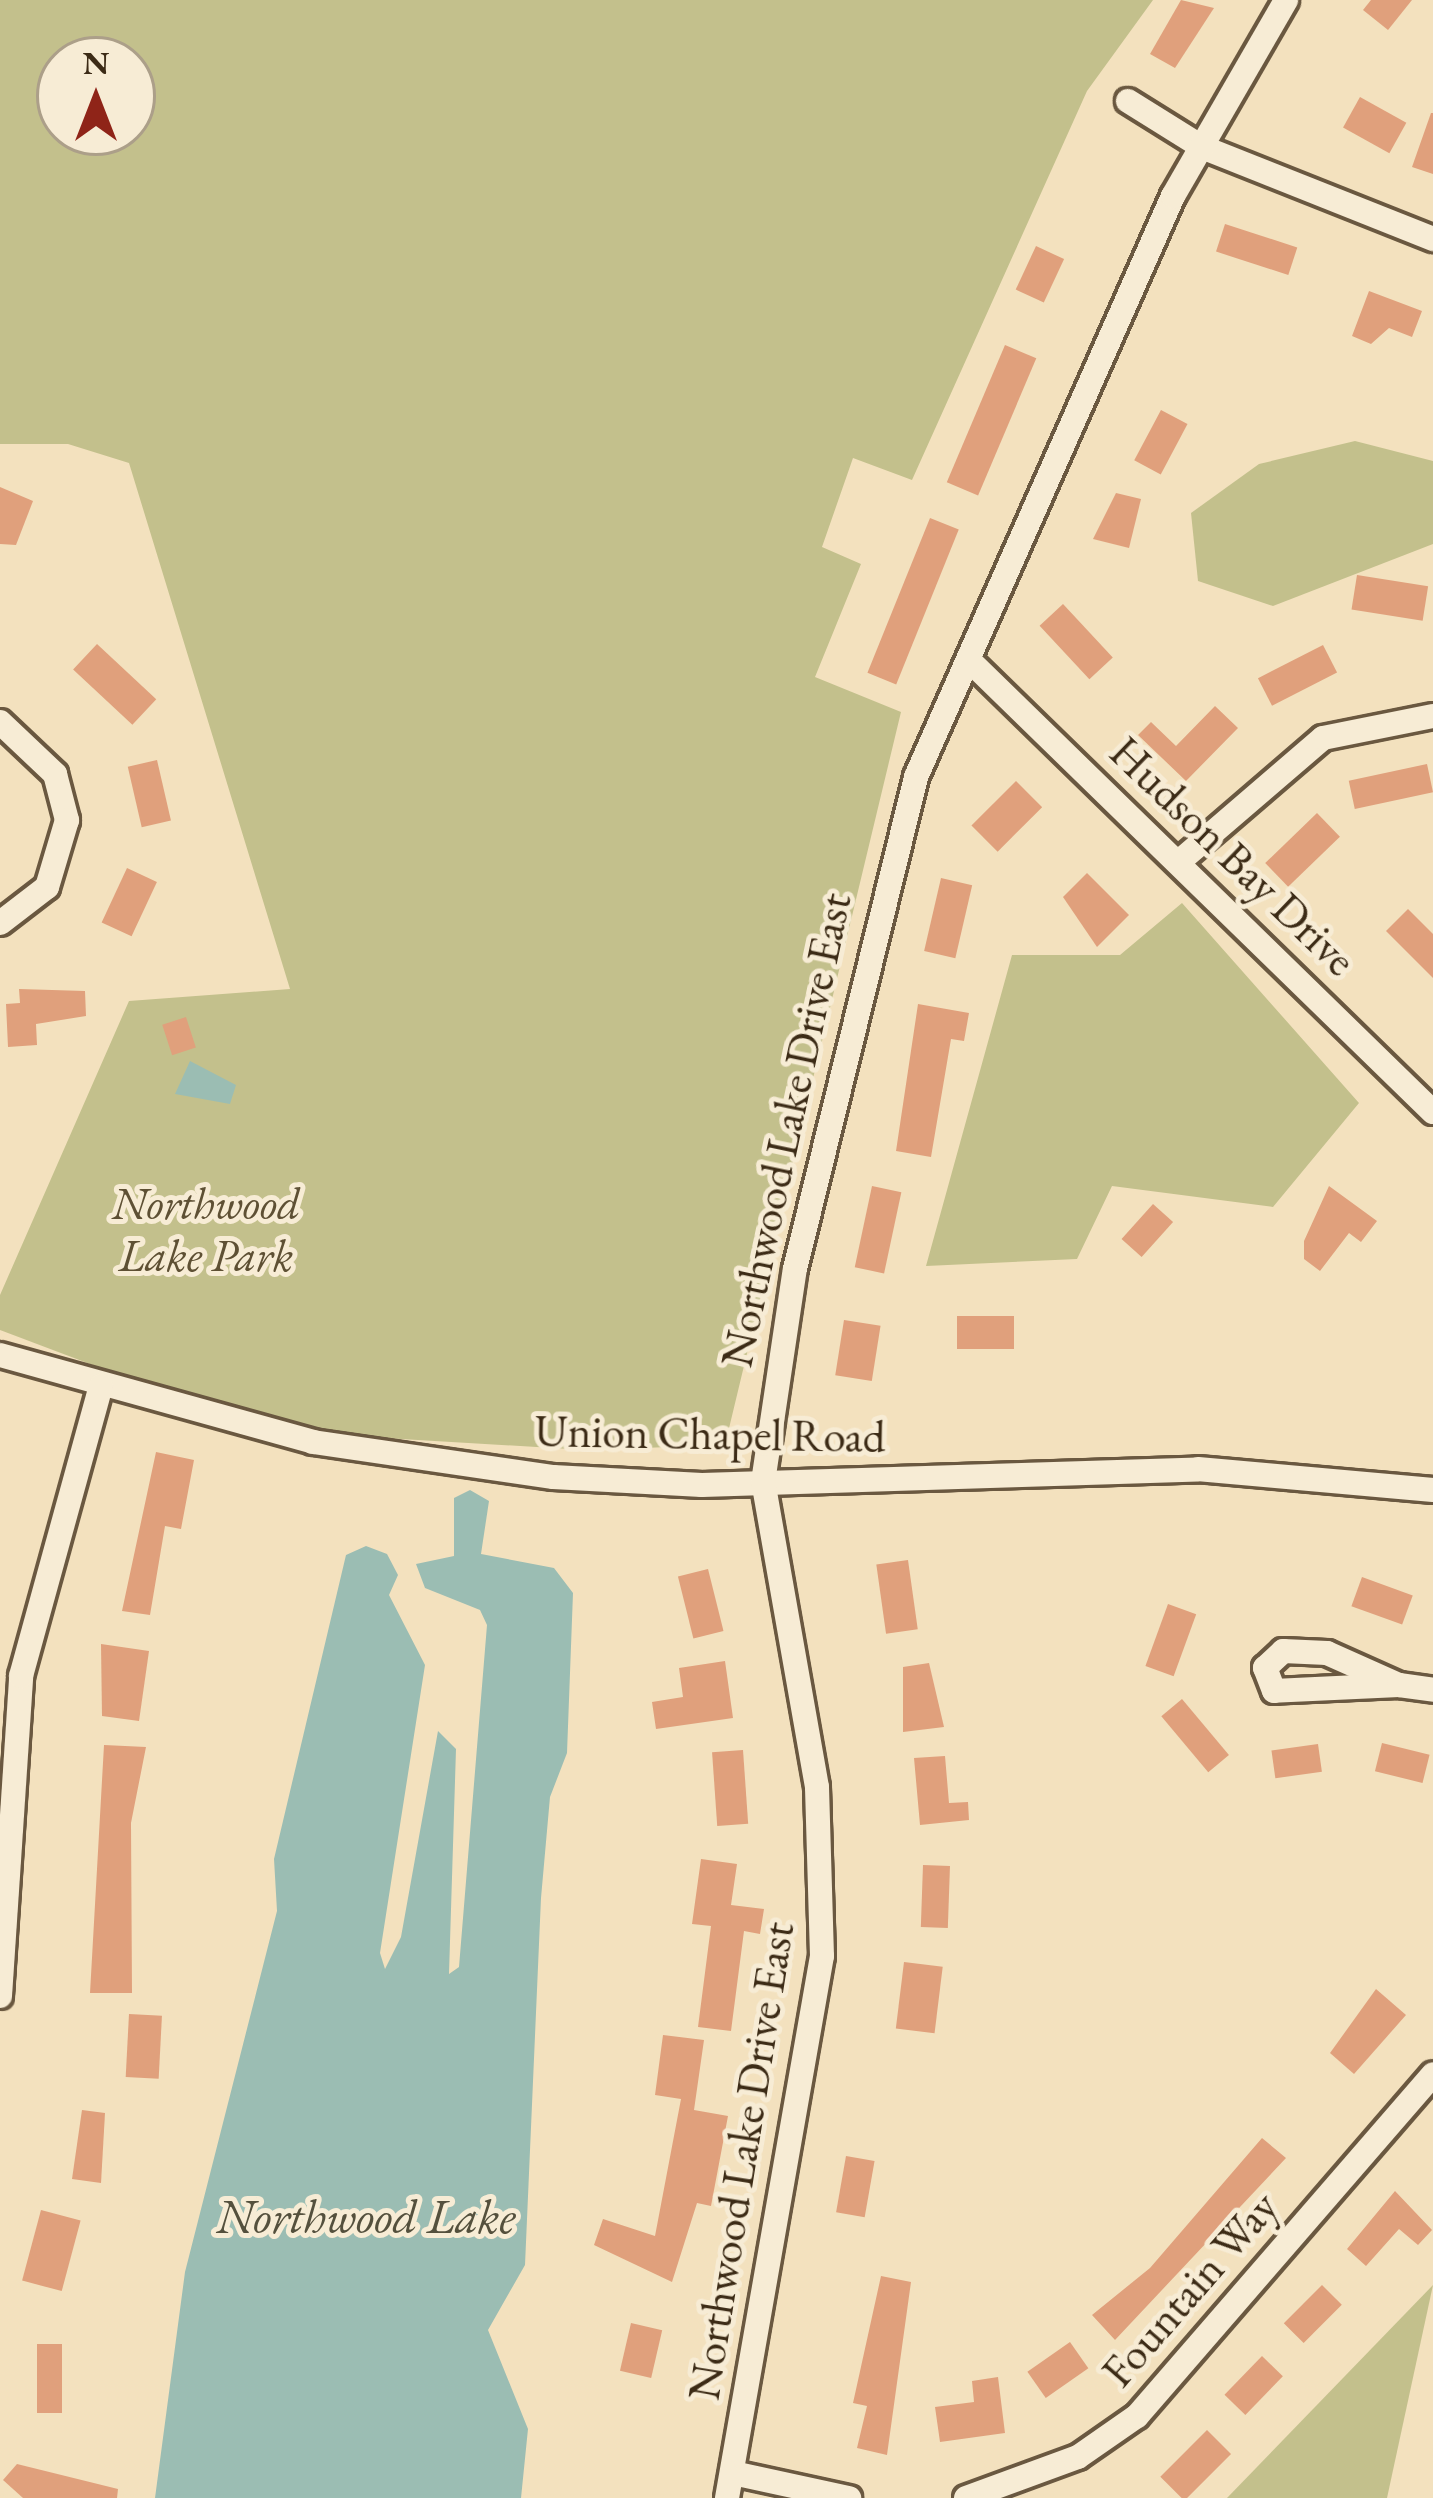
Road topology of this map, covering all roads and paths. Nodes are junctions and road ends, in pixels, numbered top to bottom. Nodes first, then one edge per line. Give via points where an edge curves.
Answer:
1 (1286, 0) edge
2 (1128, 100) dead end
3 (1202, 147) junction
4 (1433, 239) edge
5 (971, 662) junction
6 (1433, 716) edge
7 (0, 722) edge
8 (1181, 860) junction
9 (0, 923) edge
10 (1433, 1112) edge
11 (0, 1355) edge
12 (101, 1386) junction
13 (764, 1482) junction
14 (1433, 1490) edge
15 (1399, 1685) dead end
16 (1433, 1690) edge
17 (2, 1845) edge
18 (0, 1996) edge
19 (1433, 2074) edge
20 (733, 2473) junction
21 (727, 2498) edge
22 (849, 2498) edge
23 (966, 2498) edge

1 - 3 street, Northwood Lake Drive East
2 - 3 street
3 - 4 street
3 - 5 street, Northwood Lake Drive East
5 - 8 street, Hudson Bay Drive
5 - 13 street, Northwood Lake Drive East via 916,778 880,894 780,1339
6 - 8 street via 1323,738
7 - 9 street via 55,774 68,820 47,887
8 - 10 street, Hudson Bay Drive
11 - 12 street, Union Chapel Road
12 - 13 street, Union Chapel Road via 456,1467
12 - 17 street via 35,1604
13 - 14 street, Union Chapel Road via 1198,1469
13 - 20 street, Northwood Lake Drive East via 825,1883 808,2054
15 - 16 street
17 - 18 street
19 - 23 street, Fountain Way via 1138,2416 1078,2457
20 - 21 street, Northwood Lake Drive East
20 - 22 street

